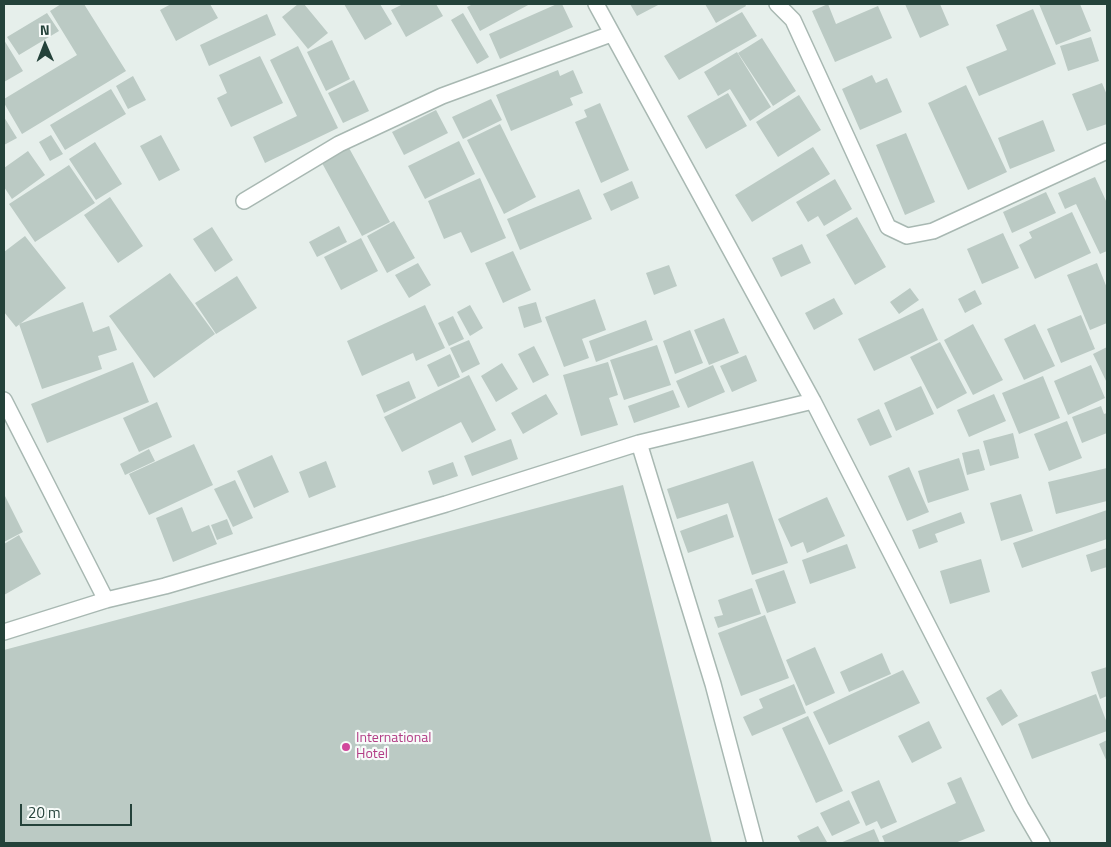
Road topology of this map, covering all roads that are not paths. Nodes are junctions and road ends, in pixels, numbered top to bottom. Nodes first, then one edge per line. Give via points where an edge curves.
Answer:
1 (596, 4) edge
2 (777, 4) edge
3 (612, 34) junction
4 (1107, 152) edge
5 (244, 201) dead end
6 (4, 400) edge
7 (813, 401) junction
8 (639, 443) junction
9 (106, 600) junction
10 (4, 632) edge
11 (755, 843) edge
12 (1042, 843) edge

1 - 3 street
2 - 4 street via 793,20 888,227 907,236 933,231
3 - 5 street via 442,96 339,144
3 - 7 street
6 - 9 street
7 - 8 street
7 - 12 street
8 - 9 street via 427,510
8 - 11 street via 713,684
9 - 10 street

